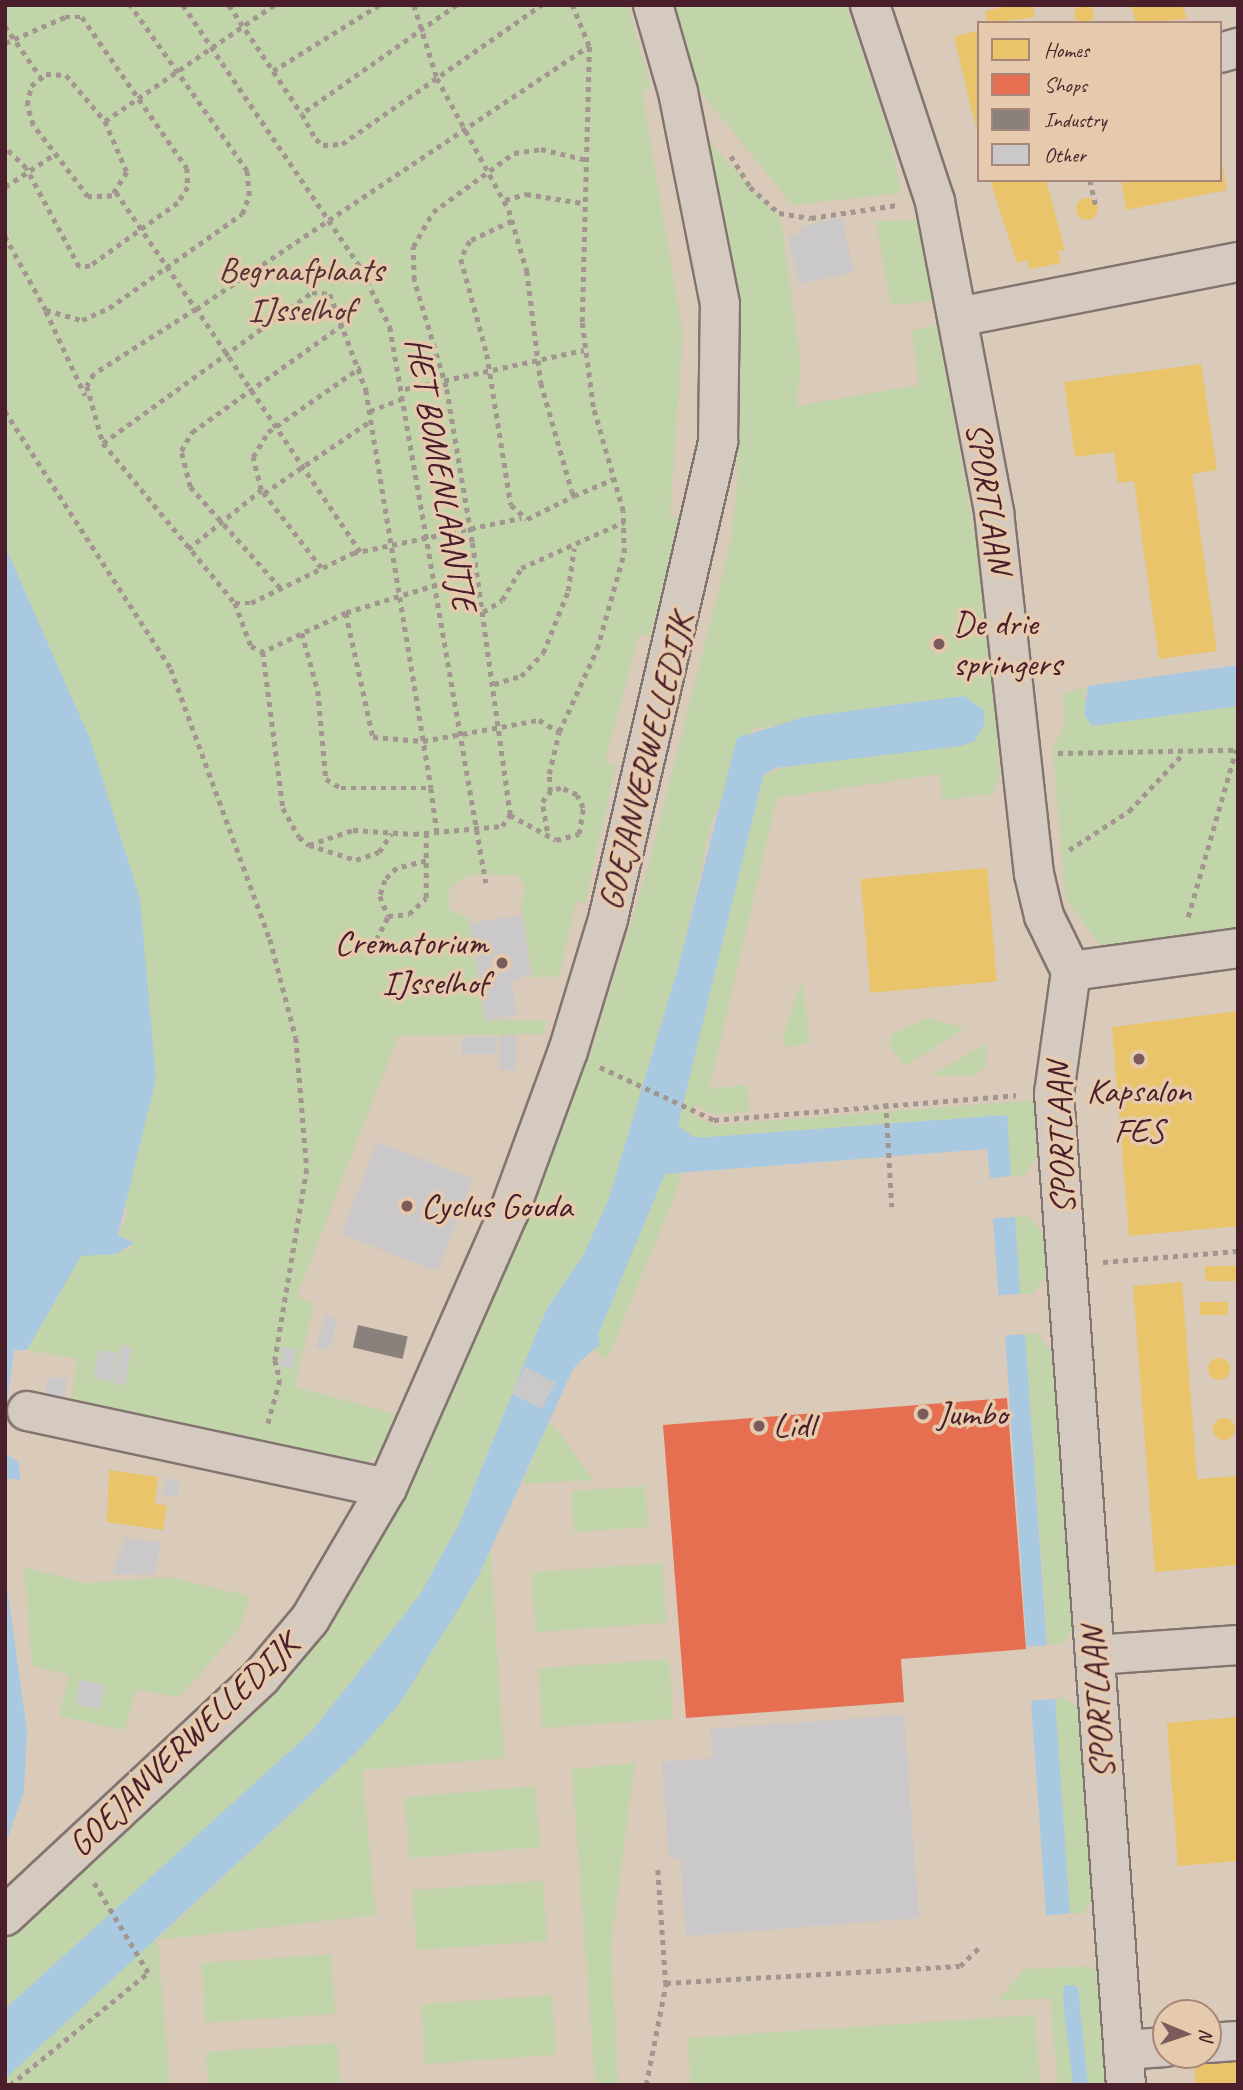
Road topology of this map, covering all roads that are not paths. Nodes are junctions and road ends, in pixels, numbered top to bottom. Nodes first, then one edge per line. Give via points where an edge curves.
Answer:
1 (653, 5) edge
2 (870, 5) edge
3 (1238, 262) edge
4 (958, 317) junction
5 (1238, 948) edge
6 (1071, 971) junction
7 (27, 1411) dead end
8 (387, 1488) junction
9 (1238, 1645) edge
10 (1095, 1655) junction
11 (5, 1916) edge
12 (1152, 2054) edge
13 (1125, 2067) edge

1 - 8 street, GOEJANVERWELLEDIJK via 678,92 720,304 718,442 608,919 568,1051 509,1212
2 - 4 street, SPORTLAAN via 935,202
3 - 4 street
4 - 6 street, SPORTLAAN via 994,512 1034,873 1044,916
5 - 6 street
6 - 10 street, SPORTLAAN via 1054,1093
7 - 8 street
8 - 11 street, GOEJANVERWELLEDIJK via 310,1619 261,1677
9 - 10 street
10 - 13 street, SPORTLAAN
12 - 13 street

